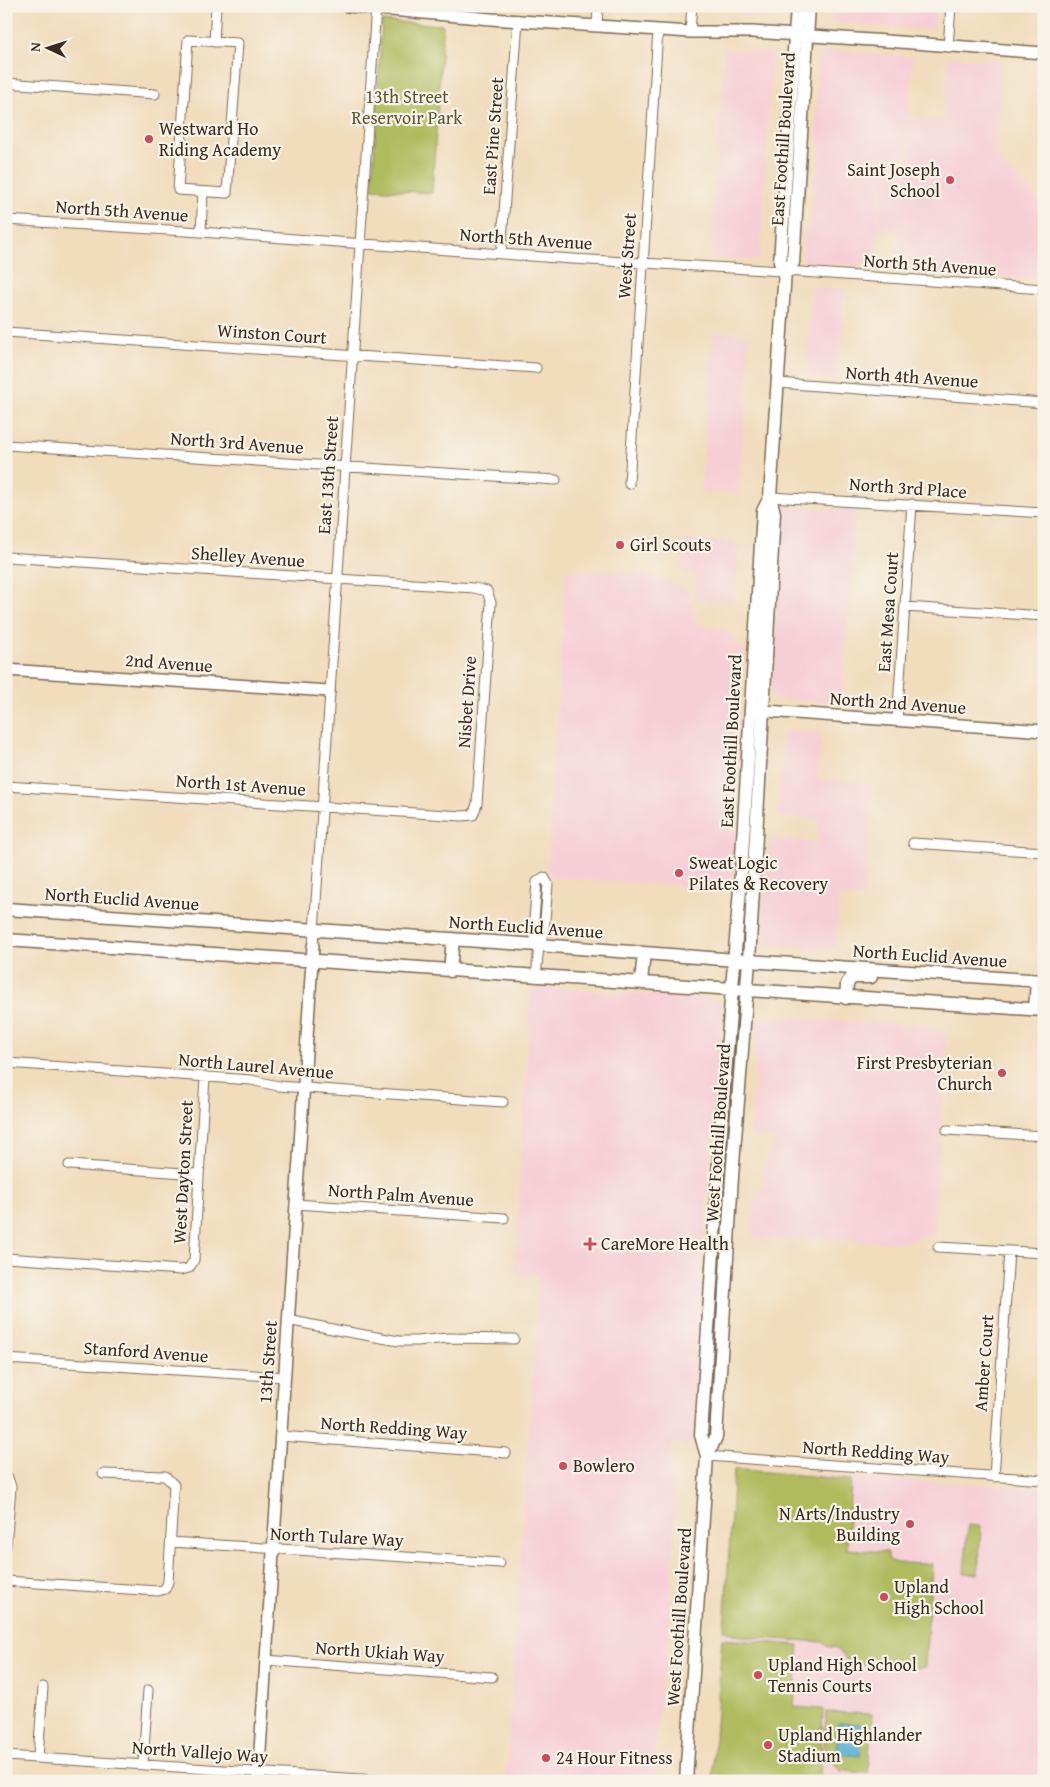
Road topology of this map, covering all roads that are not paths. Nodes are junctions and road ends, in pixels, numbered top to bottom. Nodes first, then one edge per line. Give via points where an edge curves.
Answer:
1 (216, 6) edge
2 (346, 6) edge
3 (598, 6) edge
4 (692, 6) edge
5 (798, 6) edge
6 (809, 6) edge
7 (951, 6) edge
8 (376, 8) edge
9 (518, 20) junction
10 (597, 26) junction
11 (658, 30) junction
12 (690, 32) junction
13 (801, 35) junction
14 (214, 42) junction
15 (948, 47) junction
16 (1044, 54) edge
17 (6, 84) edge
18 (155, 94) dead end
19 (203, 192) junction
20 (6, 220) edge
21 (201, 232) junction
22 (360, 244) junction
23 (501, 254) junction
24 (642, 263) junction
25 (785, 271) junction
26 (1044, 289) edge
27 (6, 332) edge
28 (352, 356) junction
29 (536, 368) dead end
30 (778, 383) junction
31 (1044, 403) edge
32 (6, 445) edge
33 (345, 466) junction
34 (556, 480) dead end
35 (629, 484) dead end
36 (770, 497) junction
37 (912, 504) junction
38 (1044, 513) edge
39 (6, 558) edge
40 (337, 579) junction
41 (487, 591) joint
42 (905, 606) junction
43 (1044, 616) edge
44 (6, 670) edge
45 (329, 691) junction
46 (750, 710) junction
47 (763, 711) junction
48 (897, 721) junction
49 (1044, 731) edge
50 (6, 786) edge
51 (322, 807) junction
52 (473, 815) joint
53 (913, 843) dead end
54 (1044, 852) edge
55 (6, 909) edge
56 (314, 930) junction
57 (452, 939) junction
58 (6, 940) edge
59 (539, 945) junction
60 (313, 946) joint
61 (644, 953) junction
62 (735, 960) junction
63 (312, 961) junction
64 (750, 962) junction
65 (450, 970) junction
66 (933, 974) junction
67 (536, 976) junction
68 (1041, 981) edge
69 (641, 982) junction
70 (731, 989) junction
71 (746, 990) junction
72 (846, 998) junction
73 (1039, 1010) edge
74 (6, 1063) edge
75 (205, 1077) junction
76 (304, 1087) junction
77 (503, 1102) dead end
78 (947, 1130) dead end
79 (1044, 1136) edge
80 (69, 1165) dead end
81 (718, 1173) junction
82 (198, 1174) junction
83 (296, 1204) junction
84 (504, 1218) dead end
85 (727, 1247) junction
86 (938, 1247) dead end
87 (1009, 1251) junction
88 (1044, 1253) edge
89 (6, 1258) edge
90 (288, 1320) junction
91 (514, 1339) dead end
92 (6, 1359) edge
93 (284, 1377) junction
94 (280, 1436) junction
95 (506, 1453) dead end
96 (707, 1456) junction
97 (104, 1474) dead end
98 (7, 1477) edge
99 (994, 1477) junction
100 (1044, 1480) edge
101 (171, 1542) junction
102 (6, 1546) edge
103 (272, 1549) junction
104 (500, 1563) dead end
105 (6, 1581) edge
106 (266, 1660) junction
107 (492, 1677) dead end
108 (42, 1687) dead end
109 (148, 1690) dead end
110 (6, 1756) edge
111 (38, 1758) junction
112 (143, 1764) junction
113 (258, 1776) edge
114 (392, 1781) edge
115 (686, 1781) edge

1 - 14 street
2 - 8 street
3 - 10 street
4 - 12 street
5 - 13 main road, East Foothill Boulevard
6 - 13 main road, East Foothill Boulevard
7 - 15 street
8 - 9 street
8 - 22 street, East 13th Street
9 - 10 street
9 - 23 street, East Pine Street
10 - 11 street
11 - 12 street
11 - 24 street, West Street
12 - 13 street
13 - 15 street
13 - 25 main road, East Foothill Boulevard via 780,262
14 - 19 street via 238,43 227,194
14 - 19 street via 188,40 178,190
15 - 16 street
17 - 18 street
19 - 21 street
20 - 21 street, North 5th Avenue
21 - 22 street, North 5th Avenue
22 - 23 street, North 5th Avenue
22 - 28 street, East 13th Street
23 - 24 street, North 5th Avenue
24 - 25 street, North 5th Avenue
24 - 35 street, West Street
25 - 26 street, North 5th Avenue
25 - 30 main road, East Foothill Boulevard
27 - 28 street, Winston Court
28 - 29 street, Winston Court
28 - 33 street, East 13th Street
30 - 31 street, North 4th Avenue
30 - 36 main road, East Foothill Boulevard
32 - 33 street, North 3rd Avenue
33 - 34 street, North 3rd Avenue
33 - 40 street, East 13th Street
36 - 37 street, North 3rd Place
36 - 46 main road, East Foothill Boulevard via 763,511
36 - 47 main road, East Foothill Boulevard via 774,513
37 - 38 street, North 3rd Place
37 - 42 street, East Mesa Court
39 - 40 street, Shelley Avenue
40 - 41 street, Shelley Avenue
40 - 45 street, East 13th Street
41 - 52 street, Nisbet Drive via 491,603 477,804
42 - 43 street
42 - 48 street, East Mesa Court
44 - 45 street, 2nd Avenue
45 - 51 street, East 13th Street
46 - 47 street, North 2nd Avenue
46 - 62 main road, East Foothill Boulevard
47 - 48 street, North 2nd Avenue
47 - 64 main road, East Foothill Boulevard
48 - 49 street, North 2nd Avenue
50 - 51 street, North 1st Avenue
51 - 52 street, North 1st Avenue
51 - 56 street, East 13th Street
53 - 54 street
55 - 56 main road, North Euclid Avenue
56 - 57 main road, North Euclid Avenue
56 - 60 street, East 13th Street
57 - 59 main road, North Euclid Avenue
57 - 65 main road
58 - 63 main road
59 - 59 street via 544,932 548,884 544,877 537,882 533,932
59 - 61 main road, North Euclid Avenue
59 - 67 street
60 - 63 street, 13th Street
61 - 62 main road, North Euclid Avenue
61 - 69 main road
62 - 64 main road, North Euclid Avenue
62 - 70 main road, East Foothill Boulevard
63 - 65 main road
63 - 76 street, 13th Street
64 - 66 main road, North Euclid Avenue
64 - 71 main road, East Foothill Boulevard
65 - 67 main road
66 - 68 main road, North Euclid Avenue
66 - 72 main road via 899,979 857,976 847,984
67 - 69 main road
68 - 73 main road
69 - 70 main road
70 - 71 main road
70 - 81 main road, West Foothill Boulevard
71 - 72 main road
71 - 85 main road, West Foothill Boulevard
72 - 73 main road
74 - 75 street, North Laurel Avenue
75 - 76 street, North Laurel Avenue
75 - 82 street, West Dayton Street
76 - 77 street, North Laurel Avenue
76 - 83 street, 13th Street
78 - 79 street
80 - 82 street
81 - 85 main road via 725,1180 722,1230
81 - 96 main road, West Foothill Boulevard via 701,1435
82 - 89 street, West Dayton Street via 194,1260 189,1268
83 - 84 street, North Palm Avenue
83 - 90 street, 13th Street
85 - 96 main road, West Foothill Boulevard via 716,1437
86 - 87 street
87 - 88 street
87 - 99 street, Amber Court
90 - 91 street via 399,1341
90 - 93 street, 13th Street
92 - 93 street, Stanford Avenue
93 - 94 street, 13th Street
94 - 95 street, North Redding Way
94 - 103 street, 13th Street
96 - 99 street, North Redding Way
96 - 115 main road, West Foothill Boulevard
97 - 101 street via 165,1476 174,1485
98 - 102 street via 11,1487
99 - 100 street, North Redding Way
101 - 103 street, North Tulare Way
101 - 105 street via 168,1582 165,1589 158,1591
103 - 104 street, North Tulare Way
103 - 106 street, 13th Street
106 - 107 street, North Ukiah Way
106 - 113 street, 13th Street
108 - 111 street
109 - 112 street
110 - 111 street, North Vallejo Way
111 - 112 street, North Vallejo Way
112 - 113 street, North Vallejo Way
113 - 114 street, North Vallejo Way

